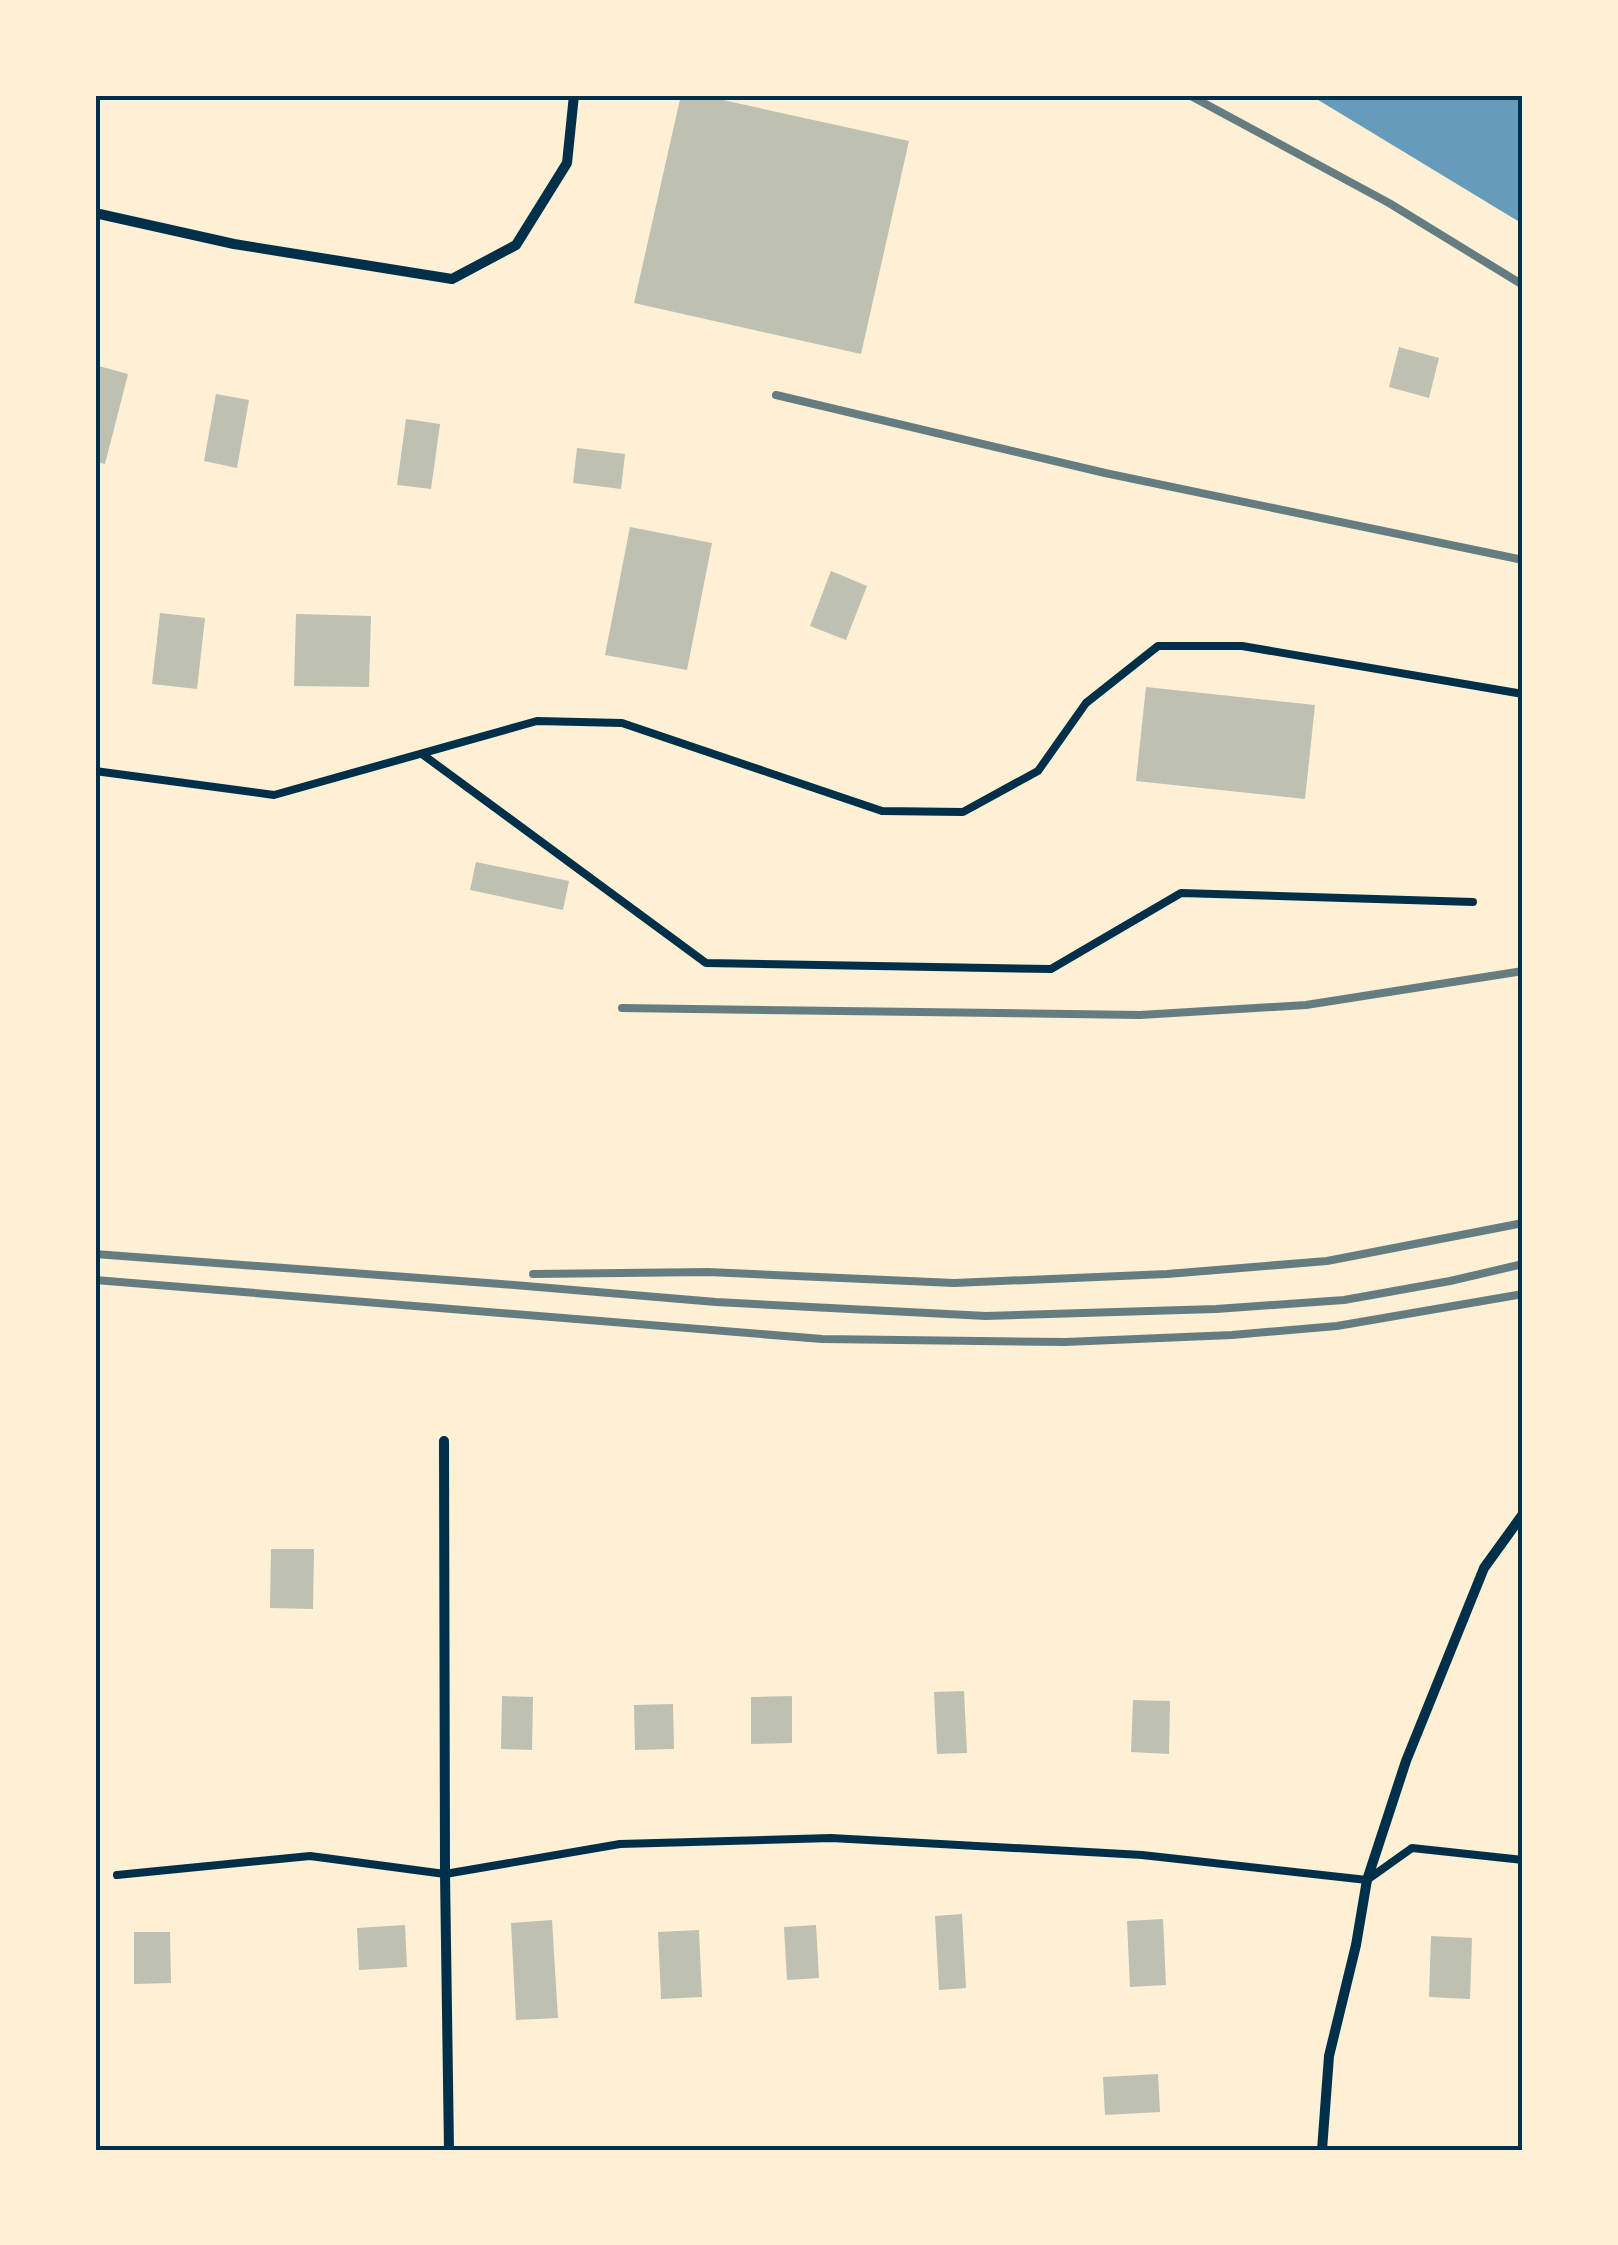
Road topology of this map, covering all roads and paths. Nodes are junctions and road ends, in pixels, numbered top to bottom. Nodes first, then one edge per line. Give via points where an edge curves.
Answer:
1 (574, 95) edge
2 (95, 214) edge
3 (1523, 694) edge
4 (422, 754) junction
5 (95, 771) edge
6 (1473, 902) dead end
7 (444, 1441) dead end
8 (1523, 1514) edge
9 (1523, 1860) edge
10 (445, 1874) junction
11 (117, 1875) dead end
12 (1367, 1880) junction
13 (449, 2150) edge
14 (1322, 2150) edge

1 - 2 street via 567,163 516,244 452,279
3 - 4 lane via 1242,646 1158,646 1086,703 1038,771 963,812 882,811 622,723 537,722
4 - 5 lane via 274,795
4 - 6 lane via 706,963 1051,969 1181,893
7 - 10 street
8 - 12 street via 1484,1568 1406,1761
9 - 12 lane via 1412,1848
10 - 11 lane via 310,1856
10 - 12 lane via 620,1844 831,1838 1142,1856
10 - 13 street
12 - 14 street via 1329,2056

